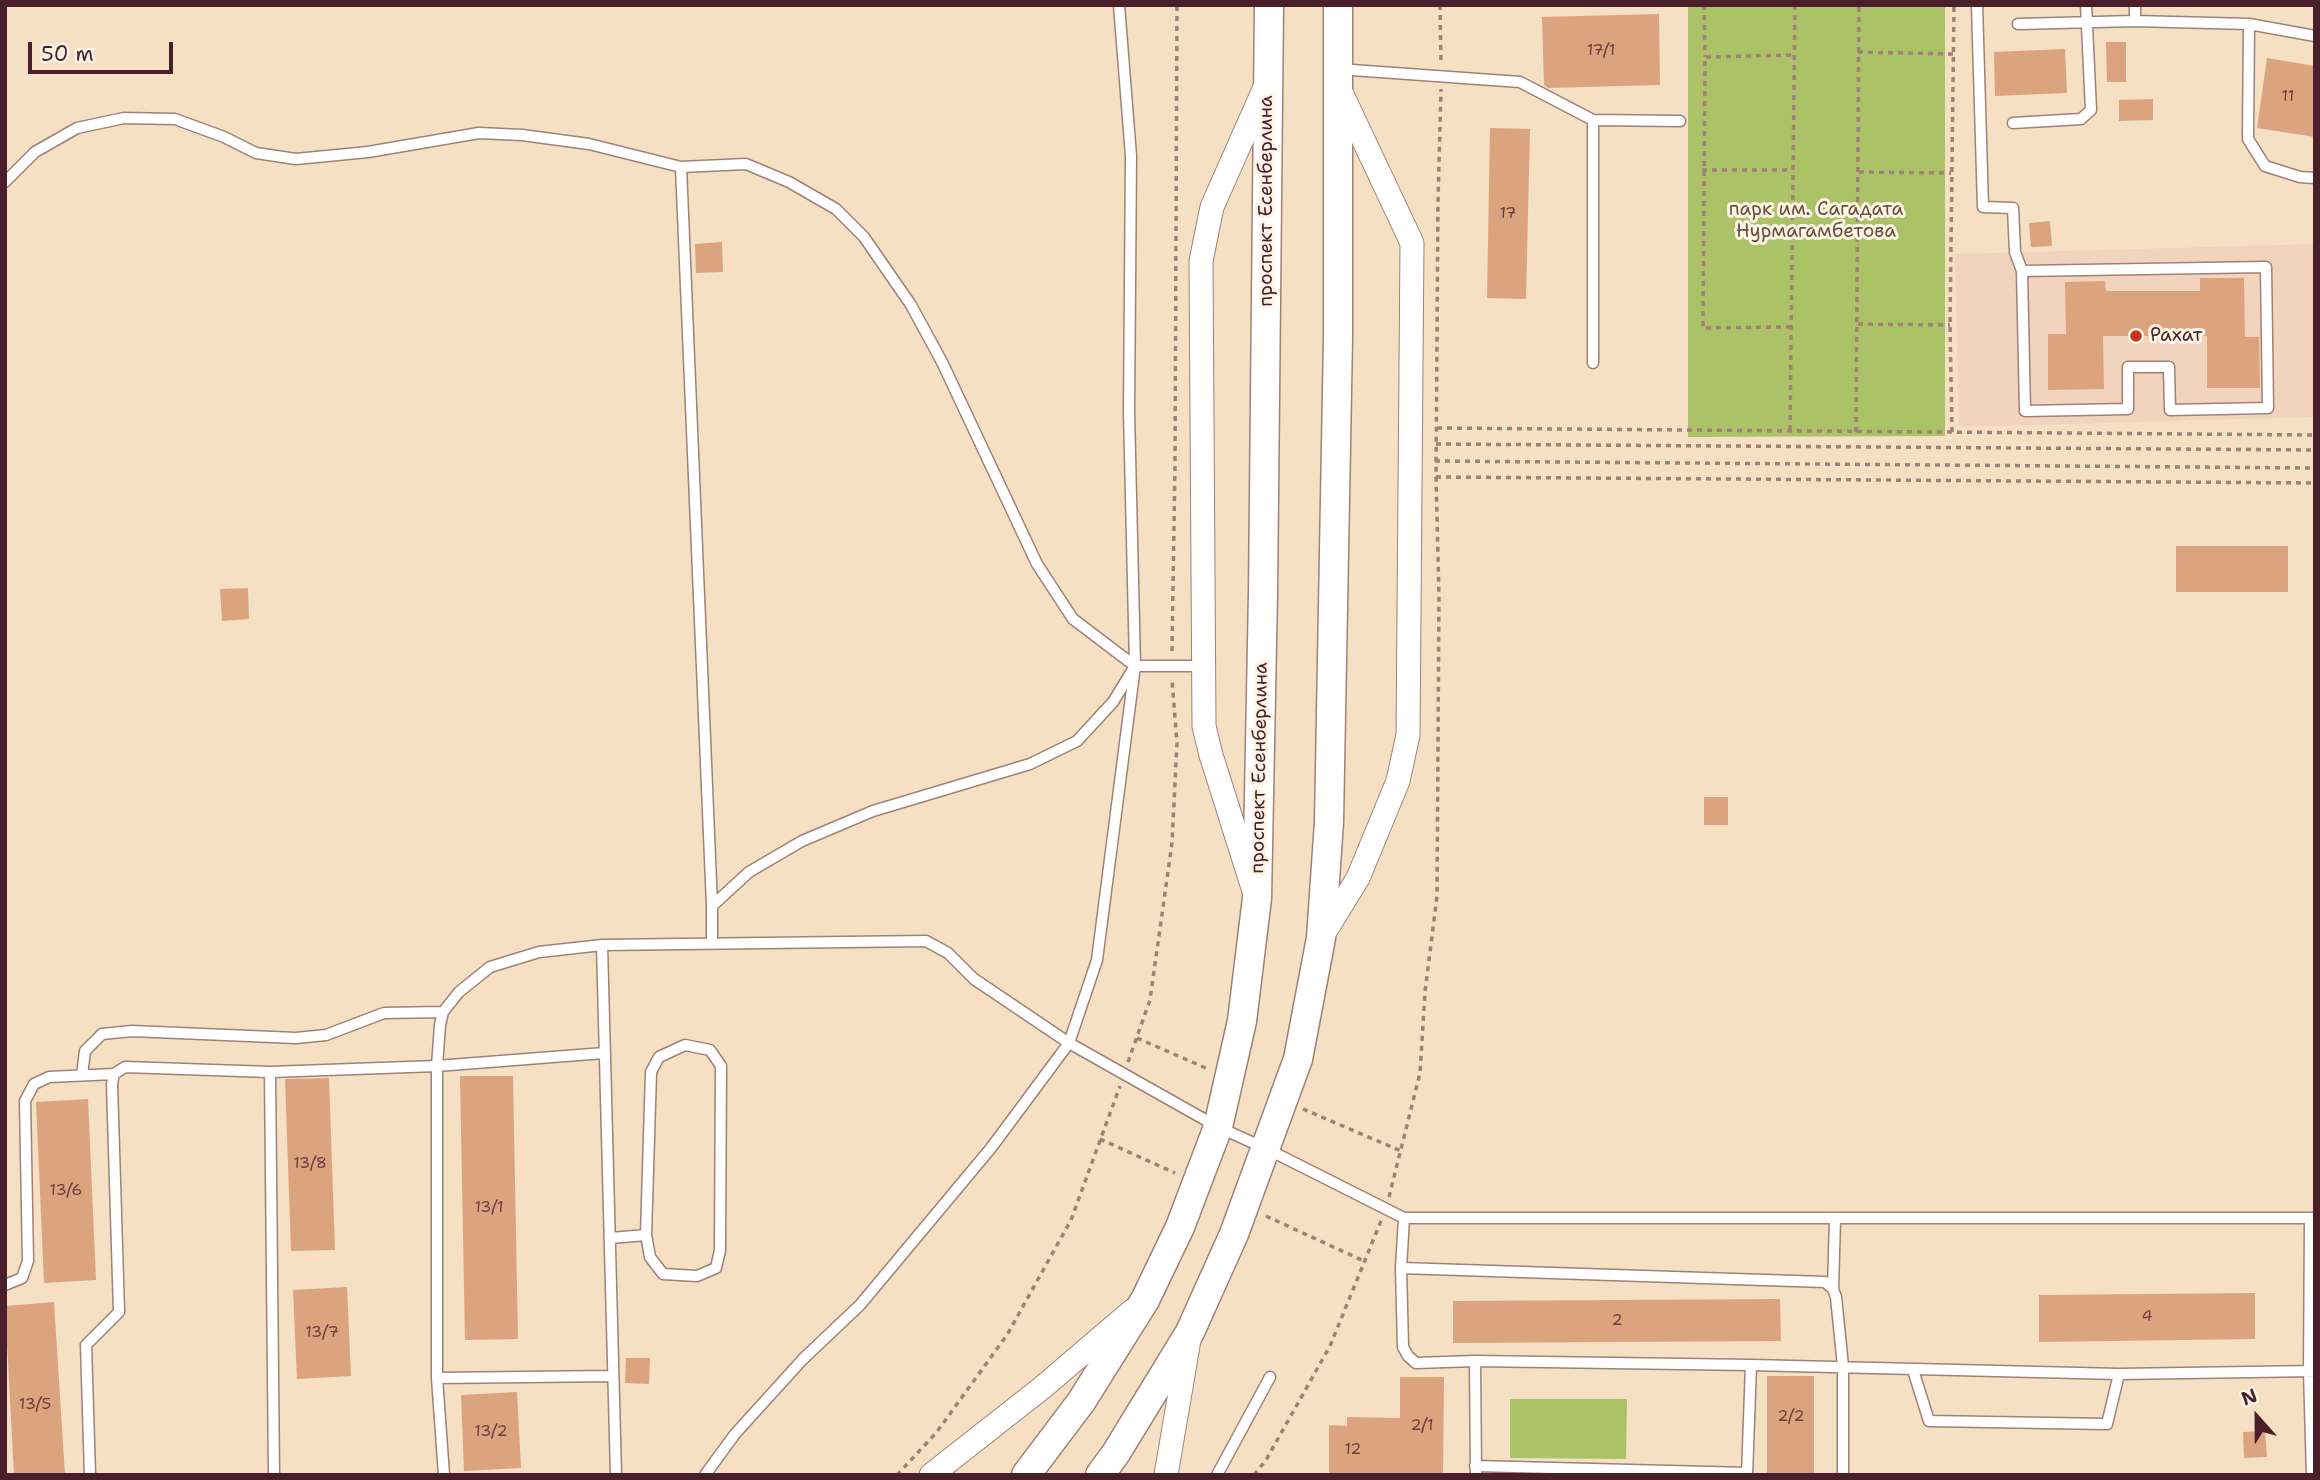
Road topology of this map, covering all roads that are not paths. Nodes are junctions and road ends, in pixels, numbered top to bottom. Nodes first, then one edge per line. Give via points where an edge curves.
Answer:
1 (1119, 5) edge
2 (1269, 5) edge
3 (1977, 5) edge
4 (2086, 5) edge
5 (2135, 5) edge
6 (1343, 13) edge
7 (2135, 21) junction
8 (2087, 22) junction
9 (2018, 24) dead end
10 (2249, 24) junction
11 (2315, 36) edge
12 (1338, 78) junction
13 (1267, 82) junction
14 (1593, 120) junction
15 (1680, 121) dead end
16 (2013, 123) dead end
17 (681, 167) junction
18 (2315, 178) edge
19 (5, 182) edge
20 (2022, 271) junction
21 (1593, 363) dead end
22 (1135, 666) junction
23 (1204, 666) junction
24 (1257, 898) junction
25 (712, 906) junction
26 (1321, 938) junction
27 (712, 944) junction
28 (602, 946) junction
29 (443, 1012) junction
30 (1069, 1042) junction
31 (604, 1053) junction
32 (437, 1066) junction
33 (270, 1072) junction
34 (114, 1074) junction
35 (82, 1075) junction
36 (1218, 1127) junction
37 (1267, 1149) junction
38 (1404, 1218) junction
39 (2312, 1218) edge
40 (1835, 1219) junction
41 (646, 1235) junction
42 (611, 1238) junction
43 (1401, 1268) junction
44 (5, 1285) edge
45 (1833, 1289) junction
46 (1145, 1300) junction
47 (1191, 1332) junction
48 (1475, 1361) junction
49 (1751, 1365) junction
50 (1843, 1366) junction
51 (1913, 1370) junction
52 (2312, 1371) edge
53 (2119, 1374) junction
54 (612, 1376) junction
55 (1270, 1377) dead end
56 (437, 1378) junction
57 (1475, 1471) edge
58 (1747, 1474) edge
59 (89, 1475) edge
60 (274, 1475) edge
61 (444, 1475) edge
62 (616, 1475) edge
63 (705, 1475) edge
64 (931, 1475) edge
65 (1026, 1475) edge
66 (1100, 1475) edge
67 (1166, 1475) edge
68 (1217, 1475) edge
69 (1843, 1475) edge
70 (2312, 1475) edge

1 - 22 lane via 1131,156 1129,412
2 - 13 street, проспект Есенберлина
3 - 20 lane via 1983,207 2013,208 2015,252
4 - 8 lane
5 - 7 lane
6 - 12 street
7 - 8 lane
7 - 10 lane
8 - 9 lane
8 - 16 lane via 2091,110 2081,120
10 - 11 lane
10 - 18 lane via 2248,139 2265,166
12 - 14 lane via 1520,82
12 - 26 street via 1330,808
12 - 26 street via 1412,243 1408,734 1398,781 1358,878
13 - 23 street via 1212,206 1201,261
13 - 24 street, проспект Есенберлина
14 - 15 lane
14 - 21 lane
17 - 19 lane via 589,144 479,133 296,159 256,152 174,119 124,118 78,128 35,152
17 - 22 lane via 746,164 836,209 864,237 930,340 1037,564 1073,619
17 - 25 lane
20 - 20 lane via 2025,411 2128,409 2128,367 2169,366 2170,410 2268,408 2266,267
22 - 23 lane
22 - 25 lane via 1113,702 1077,741 1030,764 873,811 802,841 748,872
22 - 30 lane via 1097,960
23 - 24 street via 1203,726
24 - 36 street, проспект Есенберлина via 1242,1021
25 - 27 lane
26 - 37 street via 1298,1059
27 - 28 lane
27 - 30 lane via 926,941
28 - 29 lane via 539,952 490,967
28 - 31 lane
29 - 32 lane
29 - 35 lane via 384,1013 326,1035 296,1038 132,1031 102,1034 85,1051
30 - 36 lane
30 - 63 lane via 992,1147 860,1305 803,1359 735,1434
31 - 32 lane
31 - 42 lane
32 - 33 lane
32 - 56 lane
33 - 34 lane via 125,1068
33 - 60 lane
34 - 35 lane
34 - 59 lane via 119,1312 86,1345
35 - 44 lane via 49,1077 34,1084 25,1101 28,1261 22,1278
36 - 37 lane
36 - 46 street, проспект Есенберлина via 1180,1227
37 - 38 lane
37 - 47 street
38 - 40 lane
38 - 43 lane
39 - 40 lane
39 - 52 lane
40 - 45 lane
41 - 41 lane via 651,1072 659,1057 685,1045 710,1051 721,1066 720,1250 716,1268 697,1276 663,1274 650,1257
41 - 42 lane
42 - 54 lane
43 - 45 lane via 1825,1282
43 - 48 lane via 1403,1347 1408,1356 1416,1363
45 - 50 lane
46 - 64 street
46 - 65 street, проспект Есенберлина via 1081,1402
47 - 66 street
47 - 67 street
48 - 49 lane
48 - 57 lane
49 - 50 lane
49 - 58 lane
50 - 51 lane
50 - 69 lane
51 - 53 lane
51 - 53 lane via 1929,1421 2107,1424
52 - 53 lane
52 - 70 lane
54 - 56 lane
54 - 62 lane
55 - 68 lane
56 - 61 lane
57 - 58 lane

